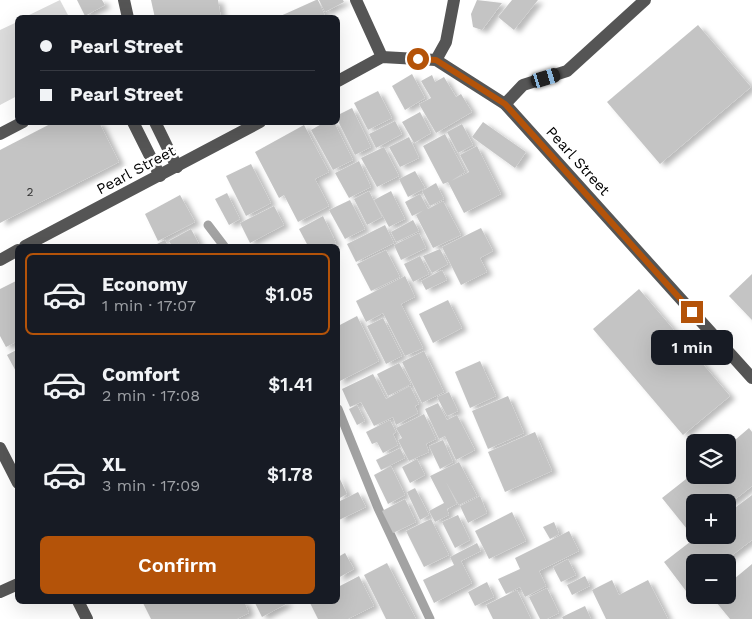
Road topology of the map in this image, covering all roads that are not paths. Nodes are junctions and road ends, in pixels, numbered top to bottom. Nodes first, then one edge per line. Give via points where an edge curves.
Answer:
1 (124, 0) edge
2 (356, 0) edge
3 (454, 0) edge
4 (645, 0) edge
5 (127, 15) edge
6 (382, 57) junction
7 (436, 60) junction
8 (340, 80) edge
9 (505, 104) junction
10 (17, 125) edge
11 (134, 125) edge
12 (156, 125) edge
13 (254, 125) edge
14 (0, 134) edge
15 (177, 167) junction
16 (160, 176) junction
17 (30, 244) edge
18 (15, 252) edge
19 (0, 260) edge
20 (752, 378) edge
21 (0, 448) edge
22 (15, 477) edge
23 (15, 585) edge
24 (0, 592) edge
25 (80, 604) edge
26 (87, 619) edge

1 - 5 street
2 - 6 street
3 - 7 street via 446,42
4 - 9 street via 567,71 522,84
6 - 7 street, Pearl Street
6 - 8 street
7 - 9 street, Pearl Street
9 - 20 street, Pearl Street
10 - 14 street
11 - 16 street
12 - 15 street
13 - 15 street, Pearl Street
15 - 16 street, Pearl Street
16 - 17 street, Pearl Street
18 - 19 street
21 - 22 street
23 - 24 street
25 - 26 street

